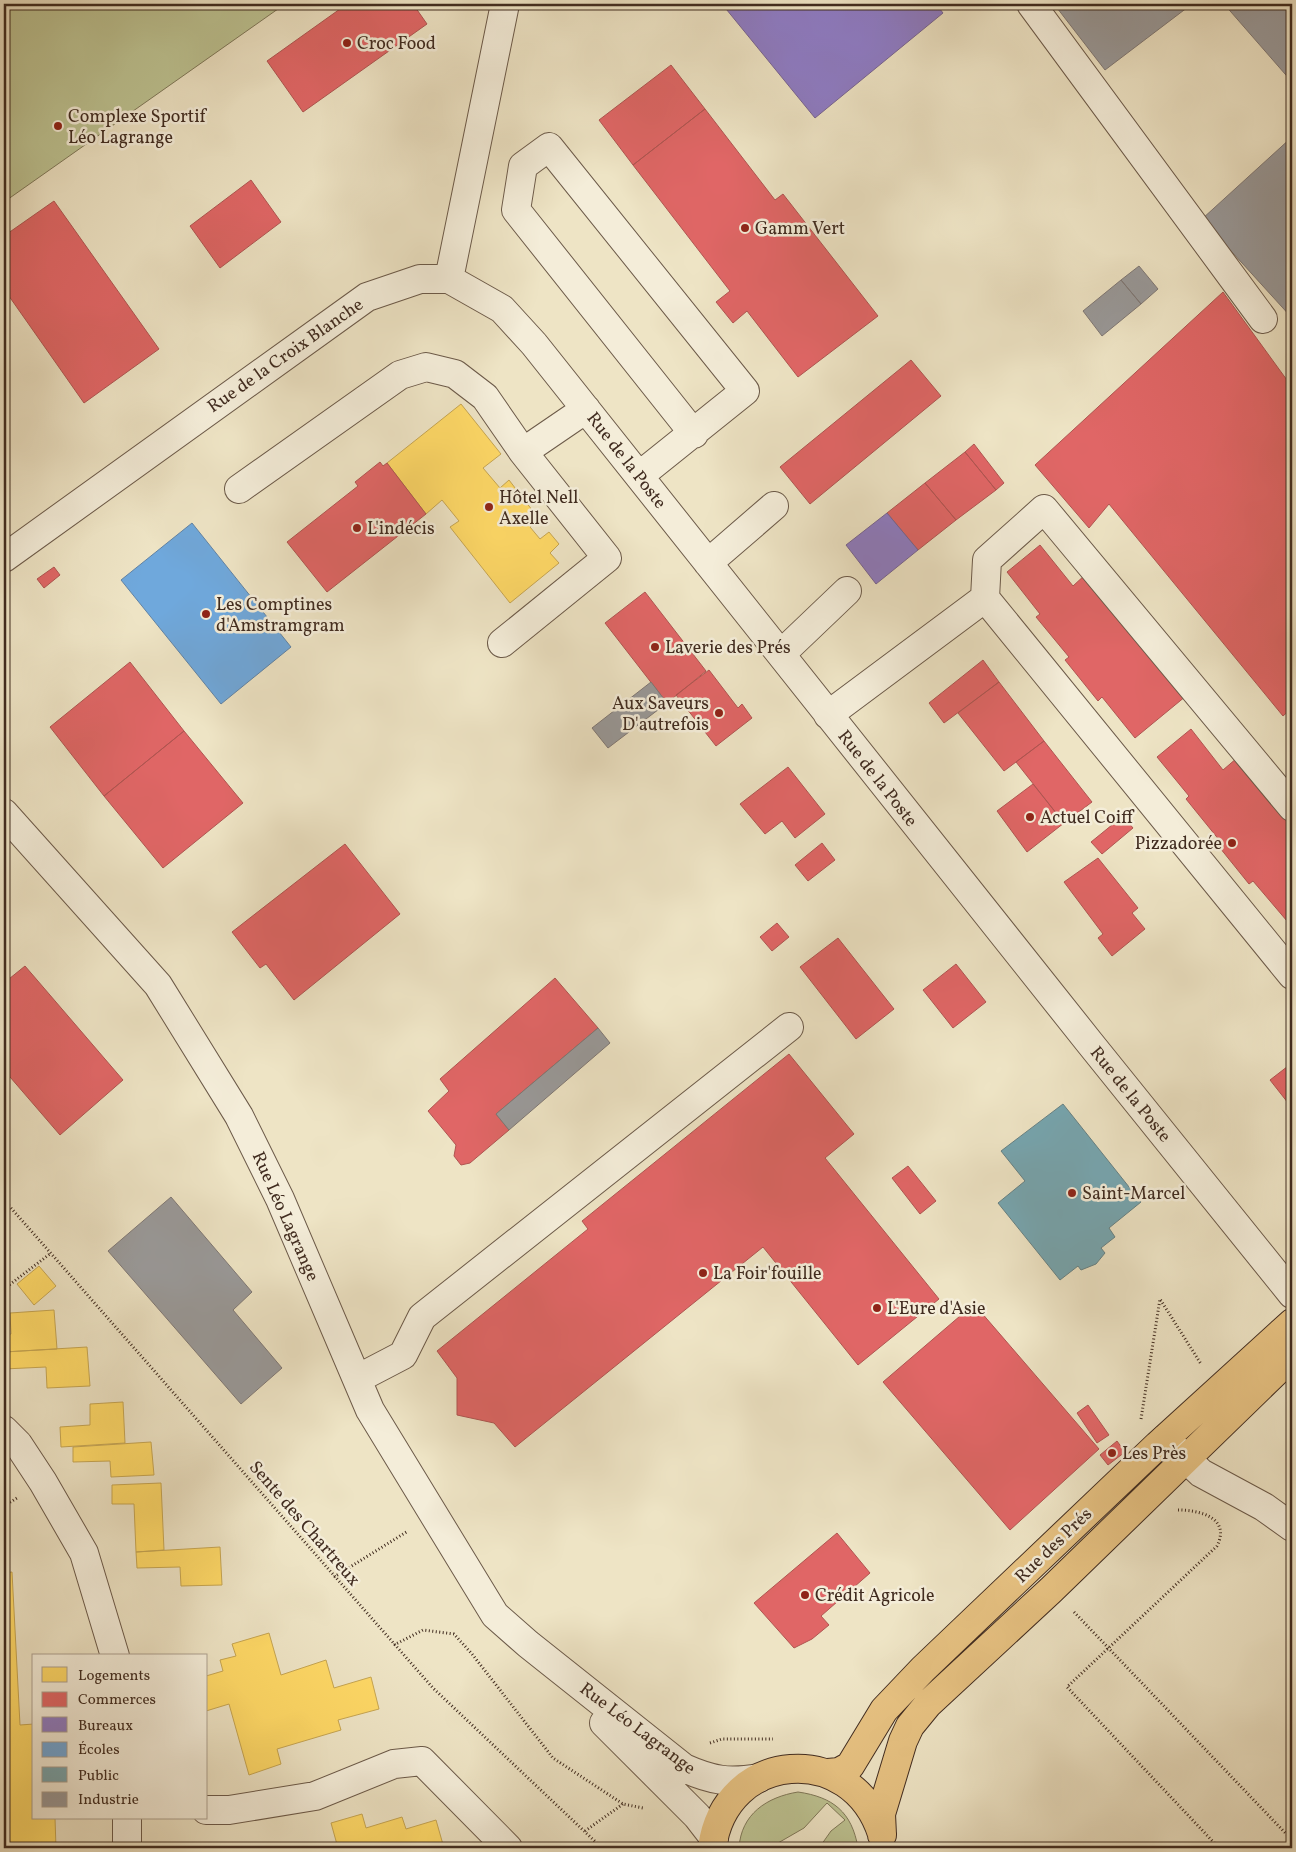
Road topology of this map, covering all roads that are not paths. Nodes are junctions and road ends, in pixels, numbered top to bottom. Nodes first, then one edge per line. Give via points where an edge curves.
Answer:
1 (505, 4) edge
2 (1031, 4) edge
3 (449, 279) junction
4 (1263, 319) dead end
5 (586, 409) junction
6 (694, 434) junction
7 (523, 452) junction
8 (639, 476) junction
9 (239, 489) dead end
10 (774, 506) dead end
11 (4, 558) edge
12 (708, 563) junction
13 (847, 591) dead end
14 (985, 598) junction
15 (502, 643) dead end
16 (781, 654) junction
17 (828, 715) junction
18 (1292, 806) edge
19 (4, 814) edge
20 (1292, 975) edge
21 (789, 1027) dead end
22 (1292, 1294) edge
23 (1292, 1323) edge
24 (1292, 1356) edge
25 (357, 1379) junction
26 (4, 1430) edge
27 (1165, 1439) junction
28 (1185, 1460) junction
29 (1292, 1527) edge
30 (528, 1644) junction
31 (114, 1654) edge
32 (828, 1773) junction
33 (759, 1778) junction
34 (208, 1810) edge
35 (127, 1820) edge
36 (883, 1842) edge
37 (713, 1843) edge
38 (127, 1848) edge
39 (508, 1848) edge

1 - 3 street
2 - 4 street
3 - 5 street, Rue de la Poste via 502,309
3 - 11 street, Rue de la Croix Blanche via 420,279 367,297
5 - 7 street
5 - 8 street, Rue de la Poste
6 - 6 street via 745,391 549,147 523,166 516,210
6 - 8 street
7 - 9 street via 485,397 454,374 426,367 400,375
7 - 15 street via 607,558
8 - 12 street, Rue de la Poste
10 - 12 street
12 - 16 street, Rue de la Poste
13 - 16 street
14 - 17 street
14 - 18 street via 987,560 1044,509
14 - 20 street
16 - 17 street, Rue de la Poste
17 - 22 street, Rue de la Poste
19 - 25 street, Rue Léo Lagrange via 158,985 239,1116 280,1199
21 - 25 street via 422,1317 403,1355
23 - 27 main road, Rue des Prés
24 - 28 main road, Rue des Prés
25 - 30 street, Rue Léo Lagrange via 370,1410 495,1615
26 - 31 street via 18,1444 43,1482 84,1553
27 - 28 street
27 - 32 main road, Rue des Prés via 899,1694 884,1710 850,1766 844,1771
28 - 29 street via 1201,1473 1264,1507
28 - 36 main road, Rue des Prés via 928,1704 910,1726 887,1789 882,1814
30 - 33 street, Rue Léo Lagrange via 684,1768 711,1779
30 - 37 street, Rue Léo Lagrange via 697,1816
32 - 33 main road via 793,1768
32 - 36 main road via 858,1792 873,1812
33 - 37 main road via 732,1799 720,1819
34 - 39 street via 229,1810 315,1796 394,1764 422,1761
35 - 38 street

